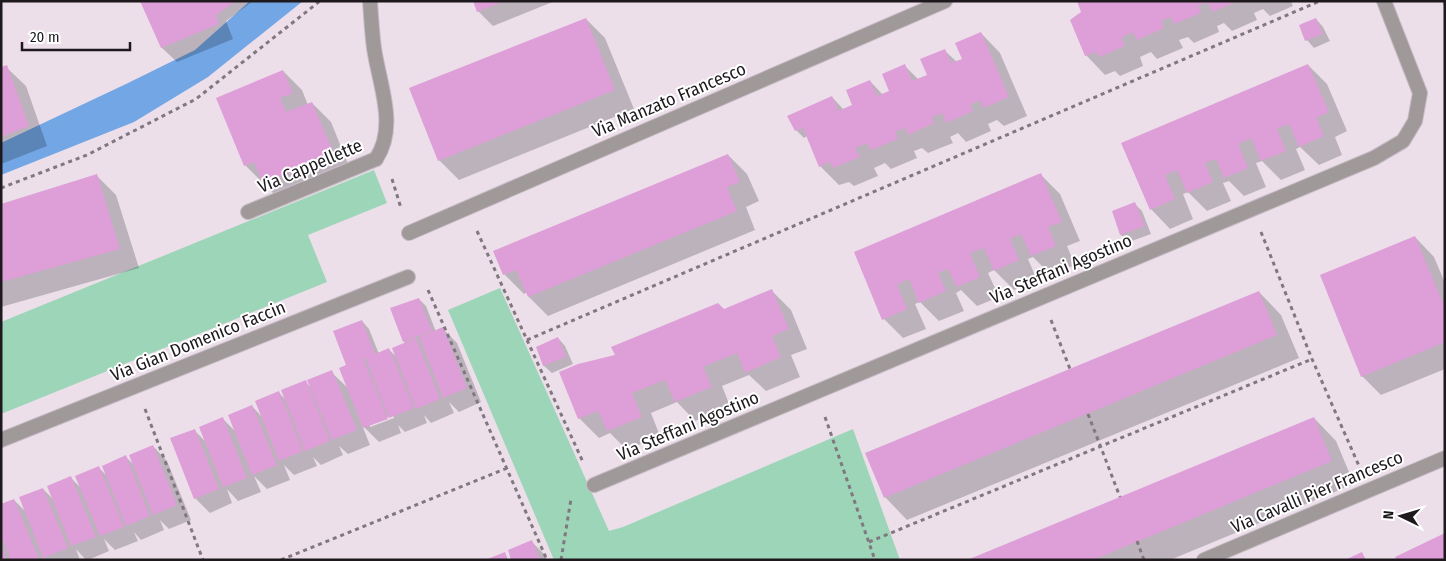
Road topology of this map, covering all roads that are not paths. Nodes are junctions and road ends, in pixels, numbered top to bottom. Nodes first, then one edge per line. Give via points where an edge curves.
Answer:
1 (370, 1) edge
2 (945, 1) edge
3 (1384, 1) edge
4 (248, 212) dead end
5 (409, 233) road end
6 (408, 277) dead end
7 (1, 440) edge
8 (1445, 458) edge
9 (594, 486) road end
10 (1204, 560) edge

1 - 4 street, Via Cappellette via 374,48 386,108 386,132 379,154
2 - 5 street, Via Manzato Francesco
3 - 9 street, Via Steffani Agostino via 1420,94 1415,121 1403,141 1374,158
6 - 7 street, Via Gian Domenico Faccin
8 - 10 street, Via Cavalli Pier Francesco

